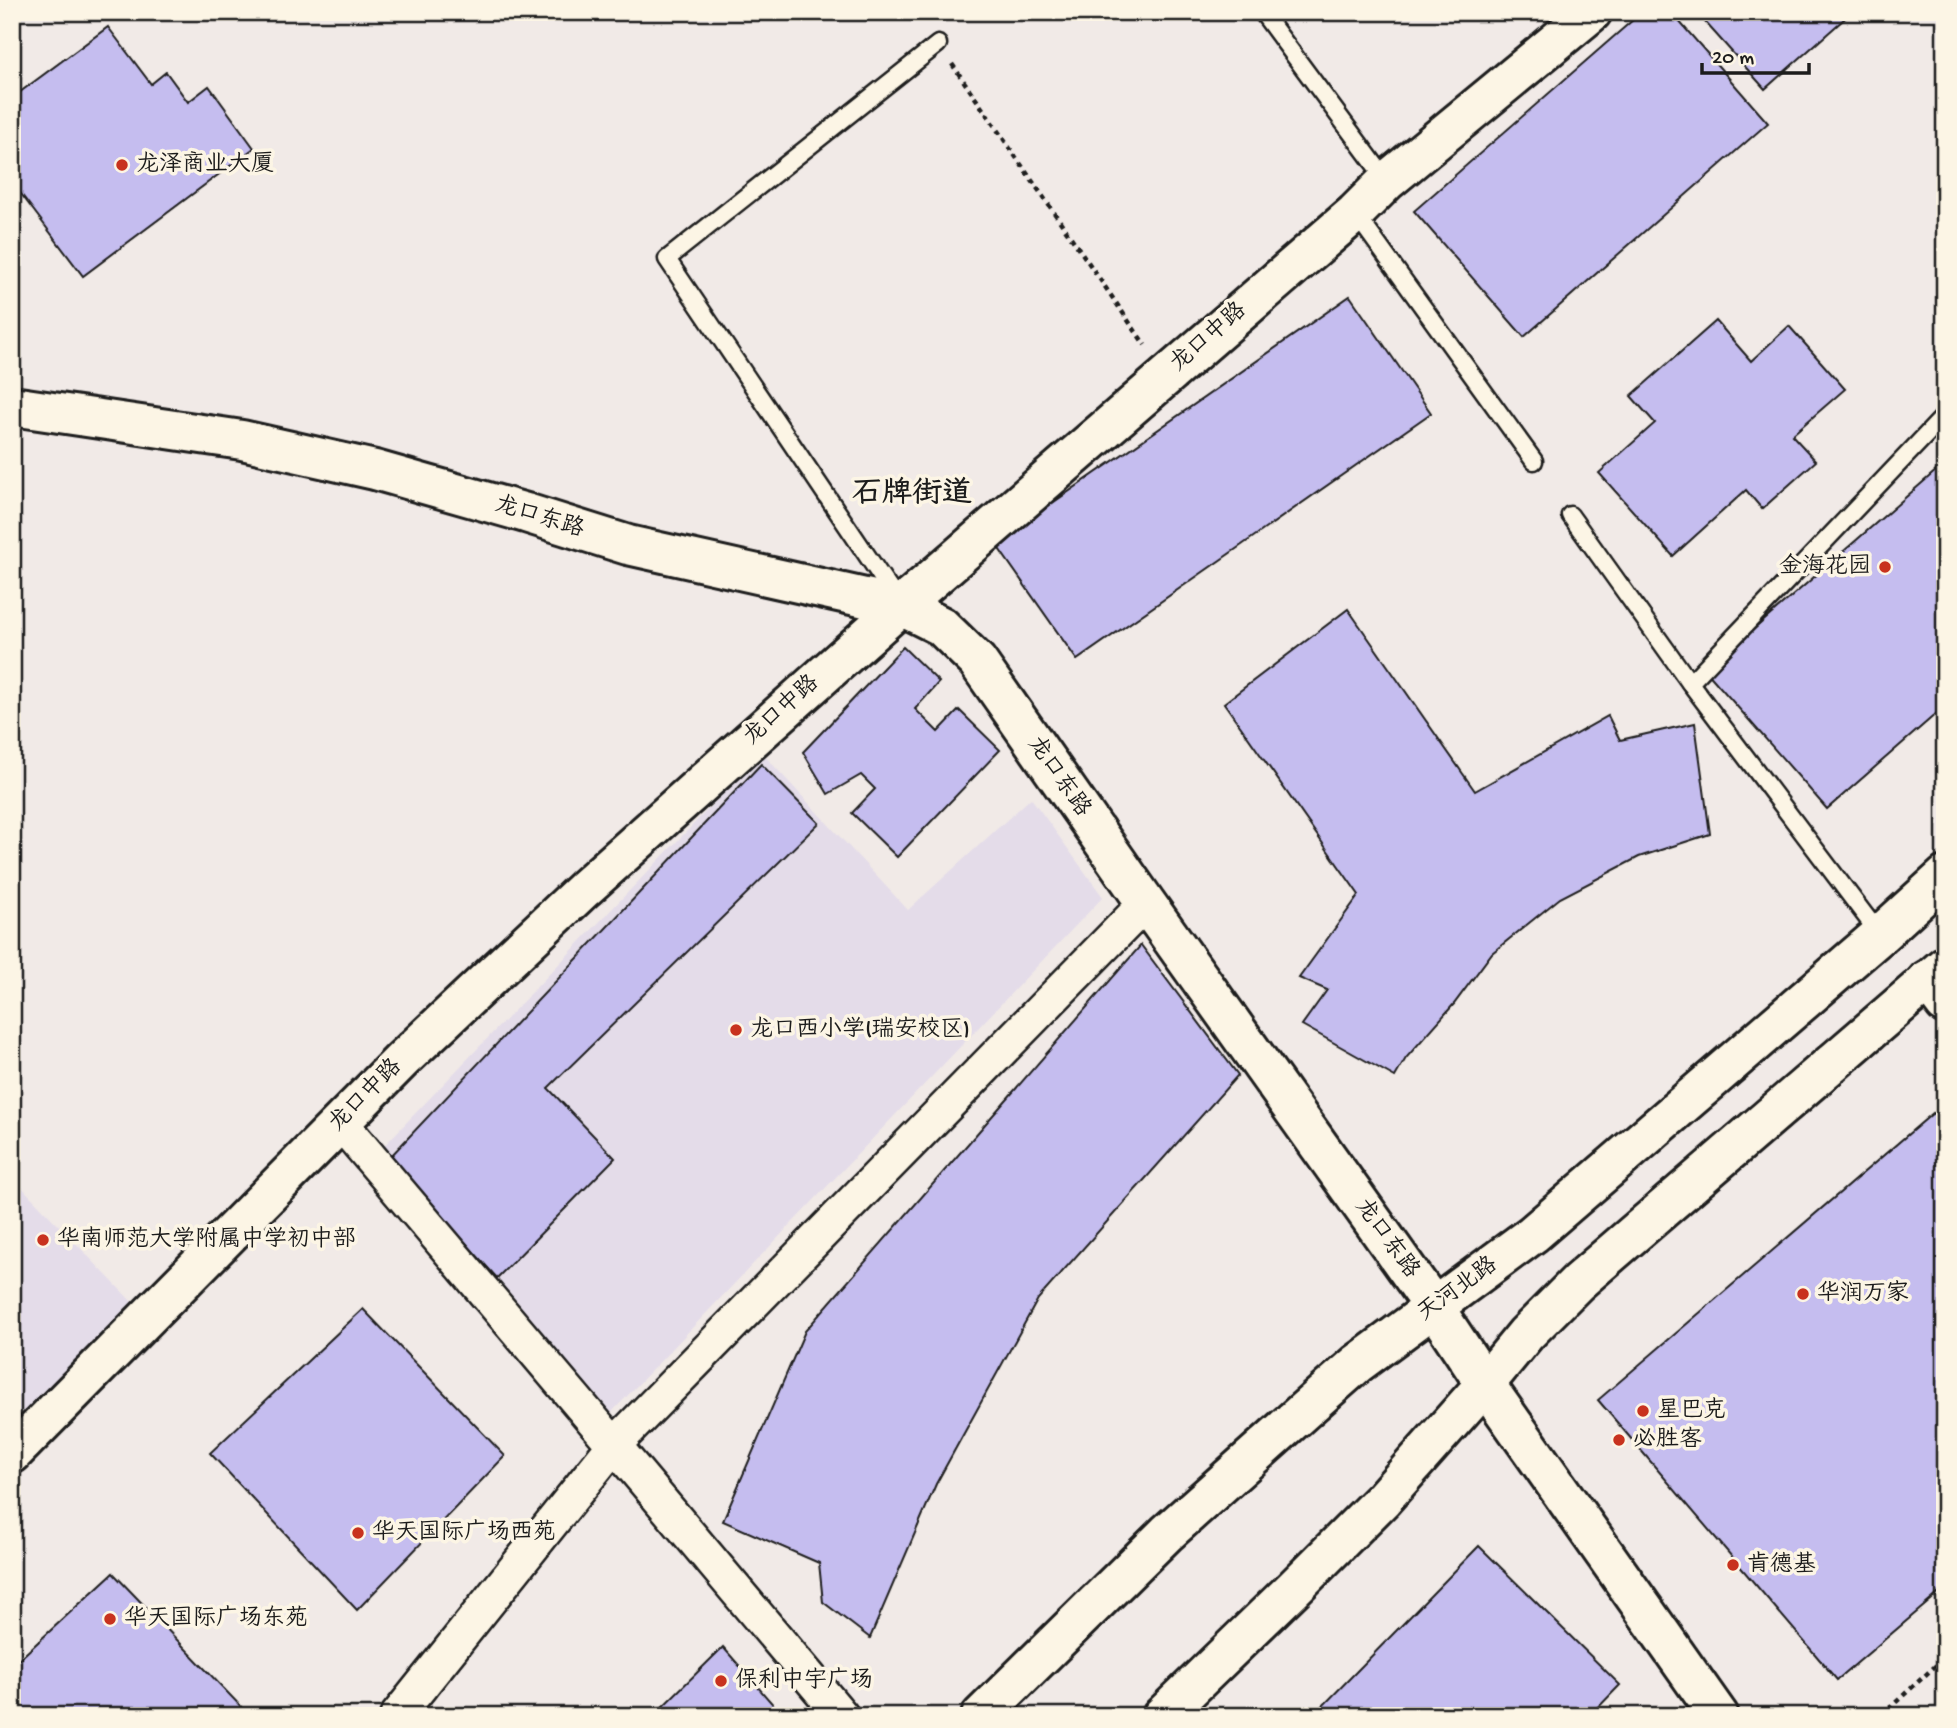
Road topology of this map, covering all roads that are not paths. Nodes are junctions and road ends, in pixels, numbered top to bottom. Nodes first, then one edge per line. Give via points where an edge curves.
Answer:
1 (1262, 12) edge
2 (1592, 12) edge
3 (938, 44) road end
4 (1387, 181) junction
5 (1355, 213) junction
6 (12, 406) edge
7 (1945, 415) edge
8 (1534, 461) dead end
9 (1570, 515) dead end
10 (901, 606) junction
11 (1690, 683) junction
12 (1945, 876) edge
13 (1146, 903) junction
14 (1880, 935) junction
15 (1939, 983) edge
16 (341, 1122) junction
17 (1434, 1307) junction
18 (1485, 1384) junction
19 (614, 1445) junction
20 (12, 1454) edge
21 (397, 1716) edge
22 (842, 1716) edge
23 (981, 1716) edge
24 (1162, 1716) edge
25 (1719, 1716) edge

1 - 4 lane
2 - 4 street, 龙口中路
3 - 10 lane via 667,259
4 - 5 street, 龙口中路
5 - 8 lane
5 - 10 street, 龙口中路
6 - 10 street, 龙口东路 via 242,440 375,470 628,545
7 - 11 lane
9 - 11 lane
10 - 13 street, 龙口东路 via 941,626 977,661
10 - 16 street, 龙口中路 via 584,889
11 - 14 lane
12 - 14 street, 天河北路
13 - 17 street, 龙口东路
13 - 19 street
14 - 17 street, 天河北路 via 1533,1234
15 - 18 street via 1578,1282
16 - 19 street
16 - 20 street, 龙口中路
17 - 18 street, 龙口东路
17 - 23 street, 天河北路 via 1357,1364 1167,1533
18 - 24 street via 1383,1499
18 - 25 street, 龙口东路
19 - 21 street
19 - 22 street

